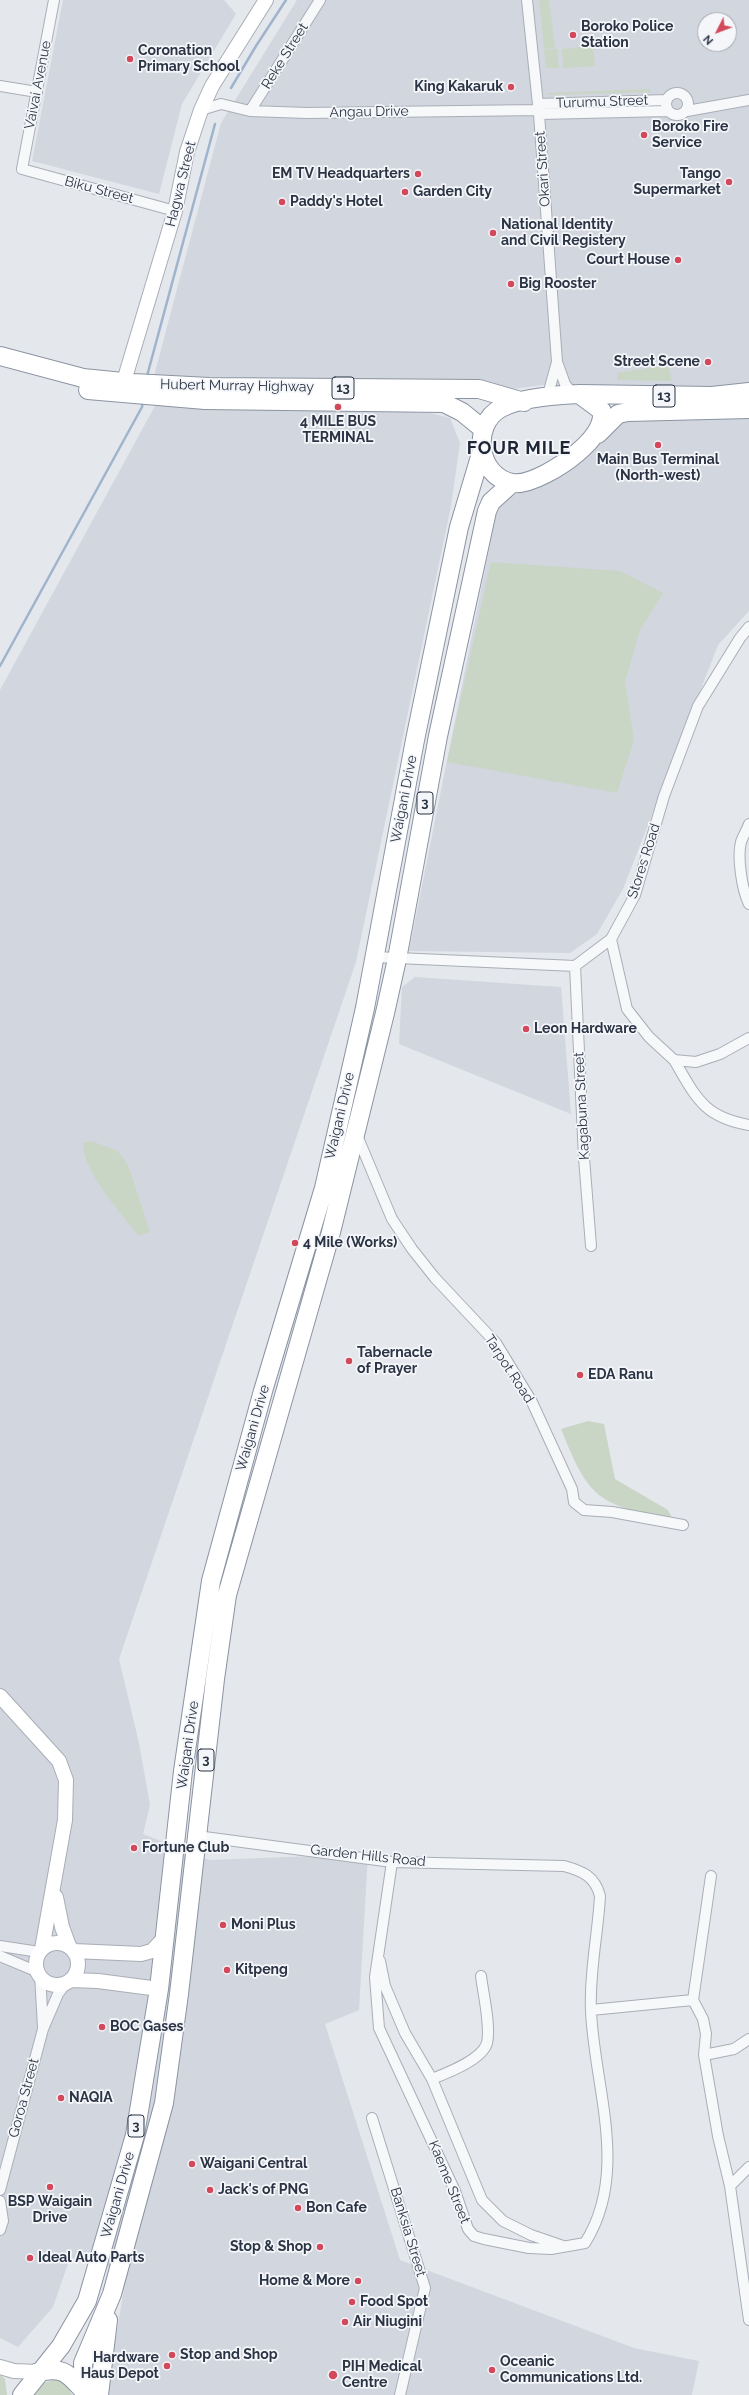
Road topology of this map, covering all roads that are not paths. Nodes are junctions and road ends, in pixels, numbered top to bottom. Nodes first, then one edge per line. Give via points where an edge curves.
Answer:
1 (54, 0) edge
2 (266, 0) edge
3 (320, 0) edge
4 (527, 0) edge
5 (0, 86) edge
6 (37, 92) junction
7 (666, 100) junction
8 (749, 100) edge
9 (201, 110) junction
10 (538, 110) junction
11 (250, 111) junction
12 (668, 111) junction
13 (687, 111) junction
14 (22, 169) joint
15 (175, 211) junction
16 (0, 356) edge
17 (557, 362) junction
18 (0, 369) edge
19 (131, 387) junction
20 (160, 391) junction
21 (749, 392) edge
22 (576, 394) junction
23 (547, 398) junction
24 (524, 402) junction
25 (749, 409) edge
26 (483, 429) junction
27 (590, 441) junction
28 (482, 450) junction
29 (512, 483) junction
30 (749, 627) edge
31 (749, 824) edge
32 (749, 904) edge
33 (611, 939) junction
34 (375, 957) junction
35 (397, 959) junction
36 (575, 966) junction
37 (749, 1038) edge
38 (674, 1060) junction
39 (749, 1125) edge
40 (355, 1132) junction
41 (346, 1169) junction
42 (591, 1246) dead end
43 (297, 1276) junction
44 (683, 1525) dead end
45 (235, 1566) junction
46 (200, 1653) junction
47 (215, 1679) junction
48 (0, 1696) edge
49 (184, 1771) junction
50 (197, 1836) junction
51 (392, 1862) junction
52 (564, 1866) joint
53 (711, 1876) dead end
54 (54, 1887) junction
55 (190, 1902) junction
56 (165, 1937) junction
57 (0, 1946) edge
58 (71, 1948) junction
59 (41, 1951) junction
60 (0, 1956) edge
61 (379, 1958) junction
62 (39, 1974) junction
63 (481, 1976) dead end
64 (69, 1981) junction
65 (159, 1989) junction
66 (693, 2000) junction
67 (591, 2010) junction
68 (43, 2029) junction
69 (749, 2039) edge
70 (704, 2055) junction
71 (432, 2079) junction
72 (372, 2118) dead end
73 (749, 2167) edge
74 (730, 2186) junction
75 (0, 2190) edge
76 (0, 2201) edge
77 (0, 2230) edge
78 (565, 2246) junction
79 (749, 2316) edge
80 (749, 2320) edge
81 (0, 2367) edge
82 (38, 2372) junction
83 (89, 2394) edge
84 (22, 2395) edge
85 (400, 2395) edge

1 - 6 street, Vaivai Avenue
2 - 9 street, Hagwa Street via 212,86
3 - 11 street, Reke Street
4 - 10 street, Okari Street
5 - 6 street
6 - 14 street, Vaivai Avenue
7 - 10 street, Turumu Street
7 - 12 street
7 - 13 street via 674,93 683,94 688,100
8 - 13 street
9 - 11 street, Angau Drive via 221,104
9 - 15 street, Hagwa Street via 187,152
10 - 11 street, Angau Drive via 307,113
10 - 12 street, Angau Drive
10 - 17 street, Okari Street
12 - 13 street via 677,116
14 - 15 street, Biku Street
15 - 19 street, Hagwa Street
16 - 19 highway, Hubert Murray Highway / 13 via 83,378
17 - 22 street, Okari Street via 565,384
17 - 23 street, Okari Street
18 - 19 highway, Hubert Murray Highway / 13 via 72,388
19 - 20 highway, Hubert Murray Highway / 13
20 - 24 highway, Hubert Murray Highway / 13 via 479,389
20 - 26 highway, Hubert Murray Highway / 13 via 205,400 444,403 462,412
21 - 22 highway, 13 via 712,396
22 - 23 highway, 13
22 - 27 highway, 13 via 602,411 603,418
23 - 24 highway, 13
24 - 26 highway, 13 via 501,408 486,420
25 - 27 highway, 13 via 618,414
26 - 28 highway
27 - 29 highway, 13 via 569,460 540,477 523,483
28 - 29 highway via 494,474
28 - 34 highway, Waigani Drive / 3 via 459,527 417,731
29 - 35 highway, Waigani Drive / 3 via 491,502 484,522 438,736
30 - 33 street, Stores Road via 698,706 664,796 635,895
31 - 32 street via 741,842 741,866 744,895
33 - 36 street, Stores Road
33 - 38 street via 627,1009 649,1037
34 - 35 street
34 - 43 highway, Waigani Drive / 3 via 324,1188
35 - 36 street
35 - 40 highway, Waigani Drive / 3
36 - 42 street, Kagabuna Street
37 - 38 street via 720,1054 696,1062
38 - 39 street via 707,1110 729,1122
40 - 41 highway, Waigani Drive / 3
40 - 44 street, Tarpot Road via 392,1219 412,1250 434,1278 496,1343 532,1402 572,1489 574,1502 584,1510 612,1512
41 - 43 highway via 333,1170 308,1265
41 - 45 highway, Waigani Drive / 3 via 329,1240
43 - 46 highway, Waigani Drive / 3 via 210,1581
45 - 46 highway via 226,1579 221,1596 212,1656 207,1657
45 - 47 highway, Waigani Drive / 3 via 227,1595
46 - 49 highway, Waigani Drive / 3
47 - 49 highway via 203,1679 193,1755
47 - 50 highway, Waigani Drive / 3
48 - 54 street via 59,1761 66,1780 65,1820
49 - 56 highway, Waigani Drive / 3
50 - 51 street, Garden Hills Road
50 - 55 highway, Waigani Drive / 3
51 - 52 street, Garden Hills Road
51 - 61 street, Kaeme Street
52 - 67 street, Kaeme Street via 589,1875 597,1884 600,1896
53 - 66 street
54 - 58 street via 60,1920
54 - 59 street
55 - 65 highway via 184,1911 174,1986
55 - 83 highway, Waigani Drive / 3 via 164,2103 112,2294
56 - 58 street via 152,1951 141,1954
56 - 65 highway, Waigani Drive / 3
57 - 59 street
58 - 59 street via 55,1943
58 - 64 street via 78,1962 76,1974
59 - 62 street via 36,1964
60 - 62 street
61 - 71 street via 385,1986 405,2033
61 - 78 street, Kaeme Street via 375,1977 379,2028 455,2191 468,2229 474,2236 528,2248 550,2249
62 - 64 street via 52,1984
62 - 68 street, Goroa Street
63 - 71 street via 487,2044 470,2061
64 - 65 street via 98,1981
64 - 68 street, Goroa Street via 56,1998
65 - 82 highway, Waigani Drive / 3 via 135,2135 87,2301 61,2346
66 - 67 street
66 - 70 street via 703,2019 706,2034
67 - 78 street, Kaeme Street via 608,2141 607,2167 601,2203 590,2234 585,2243
68 - 75 street, Goroa Street
69 - 70 street via 734,2049
70 - 74 street via 718,2136
71 - 78 street via 482,2200 503,2221 531,2235
72 - 85 street, Banksia Street via 425,2288
73 - 74 street
74 - 79 street
76 - 77 street via 3,2221
79 - 80 street
81 - 82 street via 14,2371
82 - 83 highway via 60,2370
82 - 84 highway, Waigani Drive / 3

